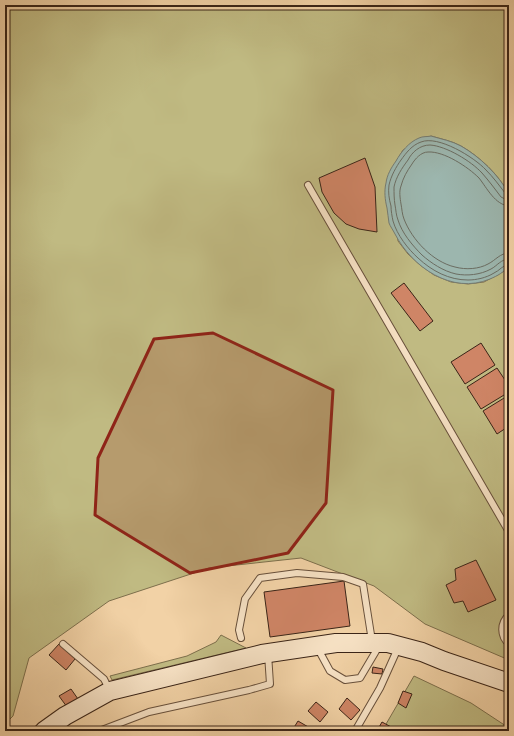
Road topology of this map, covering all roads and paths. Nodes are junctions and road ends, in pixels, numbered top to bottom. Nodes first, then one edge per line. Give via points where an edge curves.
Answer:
1 (308, 185) dead end
2 (509, 532) edge
3 (509, 614) edge
4 (241, 638) dead end
5 (377, 643) junction
6 (63, 644) dead end
7 (509, 644) edge
8 (316, 646) junction
9 (399, 646) junction
10 (268, 653) junction
11 (509, 682) edge
12 (110, 690) junction
13 (44, 731) edge
14 (99, 731) edge
15 (356, 731) edge

1 - 2 lane
3 - 7 lane via 503,622 502,629
4 - 5 lane via 239,630 245,599 260,578 297,573 343,577 363,584
5 - 8 street via 336,643
5 - 8 lane via 360,678 345,680 330,671
5 - 9 street
6 - 12 lane via 104,679
8 - 10 street
9 - 11 street
9 - 15 lane via 380,688
10 - 12 street
10 - 14 lane via 270,684 149,712
12 - 13 street

